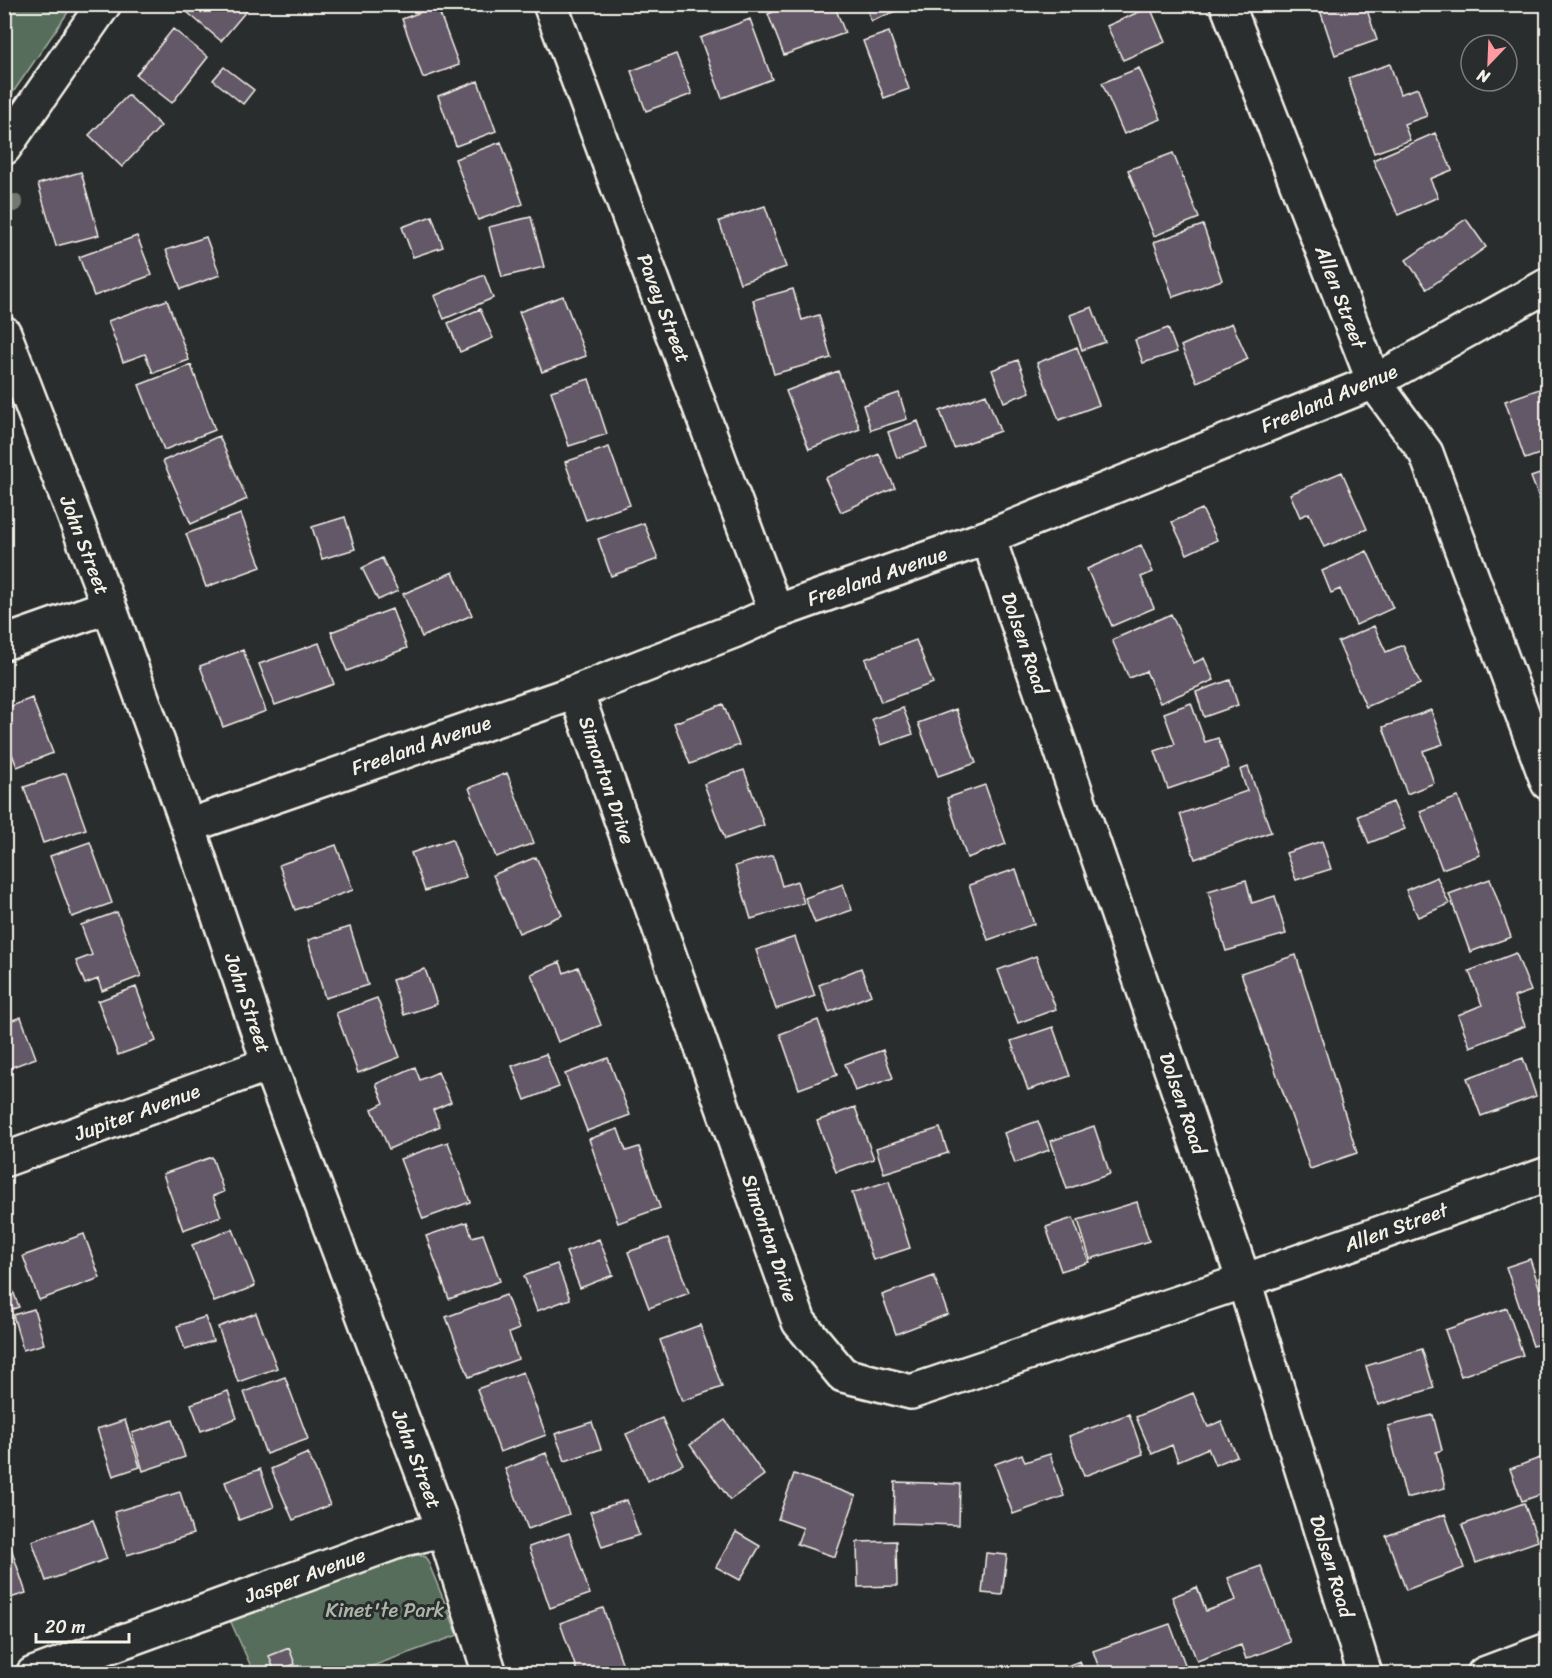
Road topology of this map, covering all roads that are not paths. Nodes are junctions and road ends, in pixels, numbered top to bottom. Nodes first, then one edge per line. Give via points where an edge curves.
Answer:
1 (104, 4) edge
2 (1227, 4) edge
3 (551, 5) edge
4 (4, 148) edge
5 (1548, 285) edge
6 (4, 333) edge
7 (1374, 382) junction
8 (988, 537) junction
9 (109, 606) junction
10 (776, 612) junction
11 (4, 643) edge
12 (576, 692) junction
13 (1548, 783) edge
14 (188, 826) junction
15 (269, 1065) junction
16 (4, 1160) edge
17 (1548, 1174) edge
18 (1244, 1281) junction
19 (444, 1530) junction
20 (1548, 1650) edge
21 (33, 1674) edge
22 (490, 1674) edge
23 (1365, 1674) edge
24 (1484, 1674) edge

1 - 4 street
2 - 7 street, Allen Street
3 - 10 street, Pavey Street
5 - 7 street, Freeland Avenue
6 - 9 street, John Street
7 - 8 street, Freeland Avenue
7 - 13 street, Allen Street via 1426,453
8 - 10 street, Freeland Avenue
8 - 18 street, Dolsen Road
9 - 11 street
9 - 14 street, John Street
10 - 12 street, Freeland Avenue
12 - 14 street, Freeland Avenue
12 - 18 street, Simonton Drive via 799,1322 843,1375 911,1392
14 - 15 street, John Street
15 - 16 street, Jupiter Avenue
15 - 19 street, John Street
17 - 18 street, Allen Street
18 - 23 street, Dolsen Road
19 - 21 street, Jasper Avenue via 404,1539
19 - 22 street, John Street
20 - 24 street

